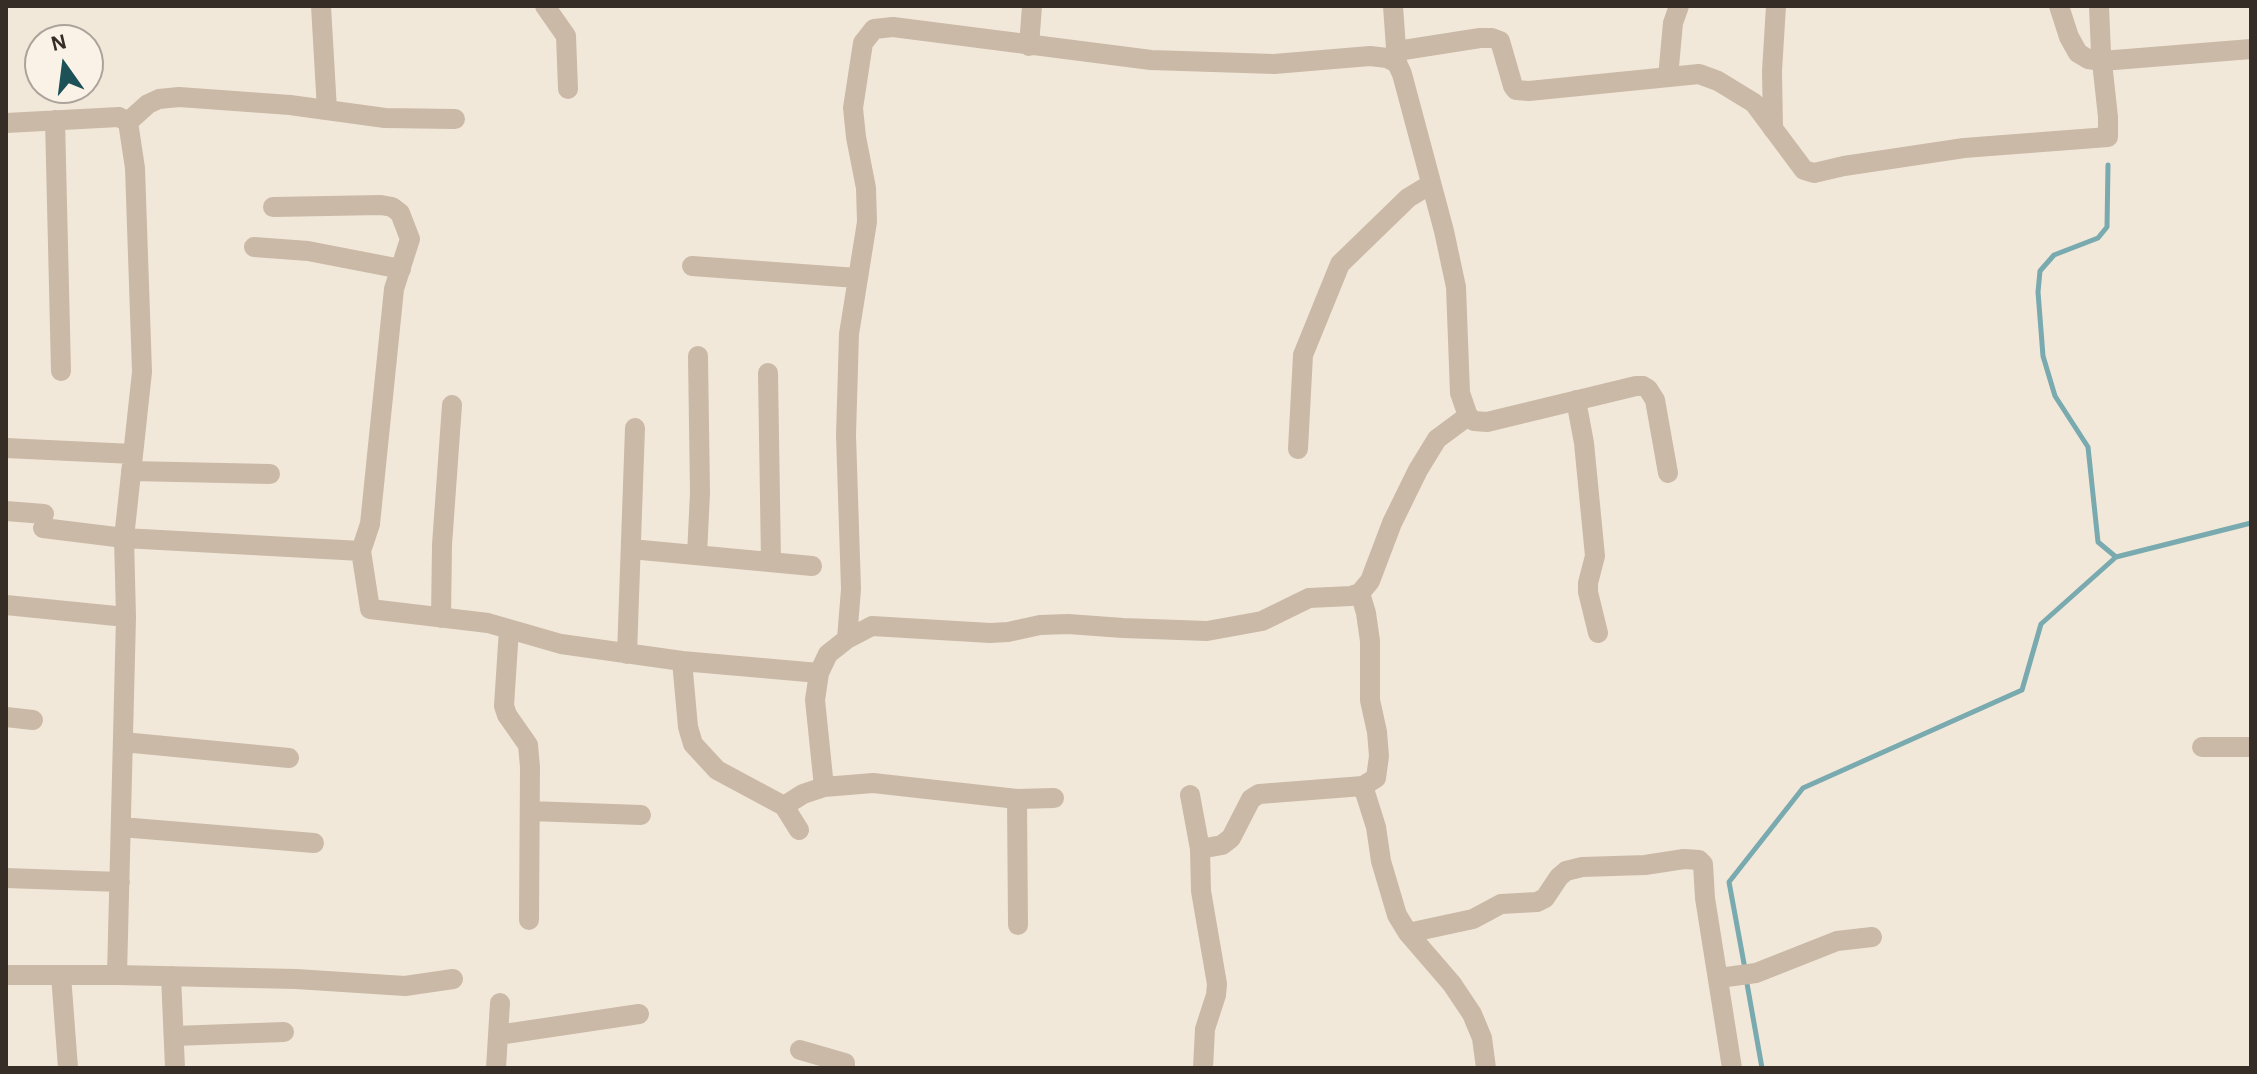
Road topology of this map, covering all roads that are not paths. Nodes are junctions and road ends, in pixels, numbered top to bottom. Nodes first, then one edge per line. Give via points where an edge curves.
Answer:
1 (321, 6) edge
2 (545, 6) edge
3 (1032, 6) edge
4 (1393, 6) edge
5 (1679, 6) edge
6 (1776, 6) edge
7 (2059, 6) edge
8 (2099, 6) edge
9 (1029, 46) junction
10 (2251, 49) edge
11 (1397, 57) junction
12 (2102, 61) junction
13 (1668, 77) junction
14 (568, 89) dead end
15 (327, 110) junction
16 (455, 119) dead end
17 (55, 120) junction
18 (128, 122) junction
19 (6, 123) edge
20 (1773, 129) junction
21 (1431, 184) junction
22 (273, 207) dead end
23 (254, 247) dead end
24 (692, 266) dead end
25 (401, 269) junction
26 (857, 278) junction
27 (698, 356) dead end
28 (61, 371) dead end
29 (768, 373) dead end
30 (1576, 400) junction
31 (452, 405) dead end
32 (1468, 416) junction
33 (635, 428) dead end
34 (6, 448) edge
35 (1298, 449) dead end
36 (132, 462) junction
37 (1668, 473) dead end
38 (270, 474) dead end
39 (6, 511) edge
40 (124, 538) junction
41 (631, 549) junction
42 (361, 551) junction
43 (697, 555) junction
44 (771, 562) junction
45 (812, 566) dead end
46 (1360, 593) junction
47 (6, 605) edge
48 (126, 617) junction
49 (441, 618) junction
50 (509, 629) junction
51 (1598, 633) dead end
52 (847, 639) junction
53 (627, 654) junction
54 (682, 661) junction
55 (819, 673) junction
56 (6, 717) edge
57 (33, 720) dead end
58 (123, 742) junction
59 (2202, 747) dead end
60 (2251, 747) edge
61 (289, 758) dead end
62 (1363, 786) junction
63 (824, 787) junction
64 (1190, 795) dead end
65 (1054, 798) dead end
66 (1017, 799) junction
67 (784, 806) junction
68 (530, 811) junction
69 (641, 815) dead end
70 (121, 827) junction
71 (799, 830) dead end
72 (314, 843) dead end
73 (1200, 849) junction
74 (6, 878) edge
75 (120, 882) junction
76 (529, 920) dead end
77 (1018, 925) dead end
78 (1408, 933) junction
79 (1872, 937) dead end
80 (6, 975) edge
81 (61, 975) junction
82 (117, 975) junction
83 (171, 976) junction
84 (1722, 977) junction
85 (453, 979) dead end
86 (500, 1003) dead end
87 (639, 1014) dead end
88 (284, 1032) dead end
89 (498, 1035) junction
90 (174, 1036) junction
91 (800, 1050) dead end
92 (68, 1068) edge
93 (175, 1068) edge
94 (496, 1068) edge
95 (845, 1068) edge
96 (1203, 1068) edge
97 (1486, 1068) edge
98 (1732, 1068) edge

1 - 15 street
2 - 14 street via 566,36
3 - 9 street
4 - 11 street
5 - 13 street
6 - 20 street
7 - 12 street via 2078,53
8 - 12 street
9 - 11 street via 1151,60 1274,64
9 - 26 street via 893,27 867,35 853,108 867,222
10 - 12 street
11 - 13 street via 1492,38 1500,41 1516,90
11 - 21 street
12 - 20 street via 2108,137 1964,148 1814,173 1804,170
13 - 20 street via 1699,74 1718,81 1754,103
15 - 16 street via 407,120
15 - 18 street via 179,97 148,104
17 - 18 street via 119,117
17 - 19 street
17 - 28 street
18 - 36 street via 135,168 142,372
21 - 32 street via 1456,287 1460,393
21 - 35 street via 1408,198 1340,264 1303,355
22 - 25 street via 392,207 400,213 410,239
23 - 25 street via 308,251
24 - 26 street
25 - 42 street via 394,289 370,524
26 - 52 street via 849,334 846,435 851,589
27 - 43 street
29 - 44 street
30 - 32 street via 1487,422
30 - 37 street via 1636,386 1648,389 1655,400
30 - 51 street via 1595,556 1588,592
31 - 49 street
32 - 46 street via 1437,439 1418,470
33 - 41 street
34 - 36 street
36 - 38 street
36 - 40 street
39 - 40 street
40 - 42 street
40 - 48 street
41 - 43 street
41 - 53 street
42 - 49 street via 370,609
43 - 44 street
44 - 45 street
46 - 52 street via 1309,598 1262,621 1207,631 1068,624 990,633 872,626
46 - 62 street via 1370,641 1370,700 1379,756 1376,778
47 - 48 street
48 - 58 street
49 - 50 street
50 - 53 street
50 - 68 street via 504,706 528,745
52 - 55 street via 828,654
53 - 54 street
54 - 55 street
54 - 67 street via 693,744 717,770
55 - 63 street via 815,700
56 - 57 street
58 - 61 street
58 - 70 street
59 - 60 street
62 - 73 street via 1259,794 1251,799 1231,838
62 - 78 street via 1397,915
63 - 66 street via 873,783
63 - 67 street
64 - 73 street
65 - 66 street
66 - 77 street
67 - 71 street
68 - 69 street
68 - 76 street
70 - 72 street
70 - 75 street
73 - 96 street via 1201,891 1217,984 1205,1029
74 - 75 street
75 - 82 street
78 - 84 street via 1473,919 1501,904 1537,902 1566,871 1699,860
78 - 97 street via 1472,1014
79 - 84 street via 1837,941 1756,973
80 - 81 street
81 - 82 street
81 - 92 street
82 - 83 street
83 - 85 street via 405,986
83 - 90 street
84 - 98 street
86 - 89 street
87 - 89 street
88 - 90 street
89 - 94 street
90 - 93 street
91 - 95 street via 845,1063

